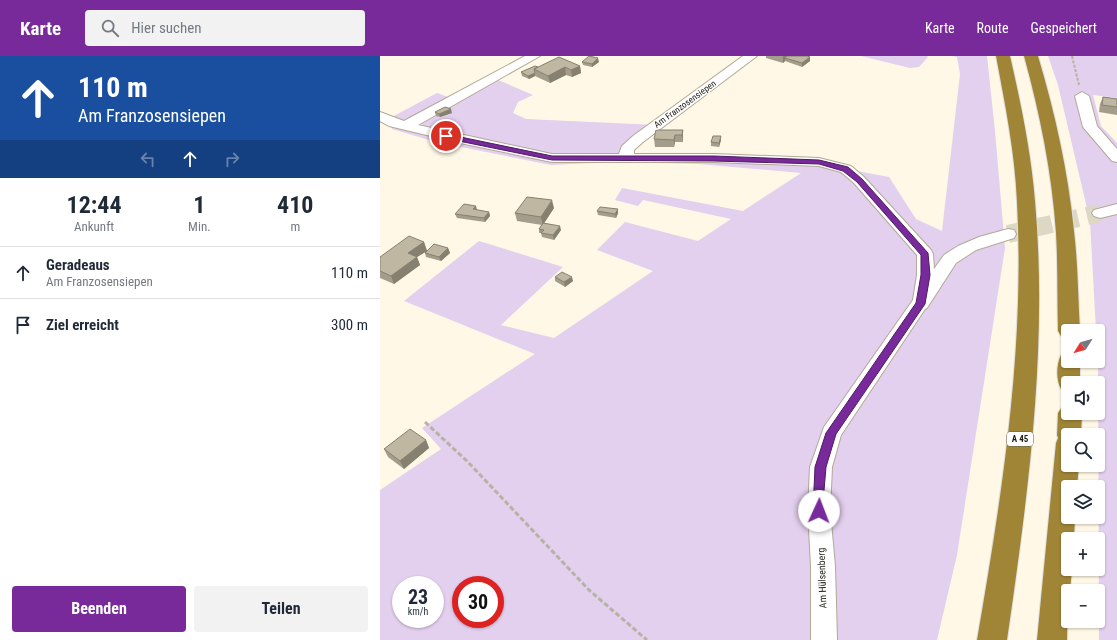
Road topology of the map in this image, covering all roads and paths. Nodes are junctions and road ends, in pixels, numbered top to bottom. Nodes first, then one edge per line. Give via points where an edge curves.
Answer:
1 (534, 56) edge
2 (751, 56) edge
3 (1003, 56) edge
4 (1031, 56) edge
5 (1072, 56) edge
6 (1082, 96) joint
7 (384, 118) edge
8 (406, 126) junction
9 (626, 157) junction
10 (1117, 158) edge
11 (1117, 209) edge
12 (1100, 213) tunnel mouth
13 (1008, 234) tunnel mouth
14 (925, 254) junction
15 (950, 259) junction
16 (921, 304) junction
17 (1068, 324) edge
18 (425, 422) dead end
19 (1066, 472) edge
20 (647, 640) edge
21 (824, 640) edge
22 (992, 640) edge
23 (1052, 640) edge

1 - 8 street
2 - 9 street, Am Franzosensiepen via 638,139 627,149
3 - 22 highway, A 45 via 1022,145 1029,236 1028,329 1023,412 1011,524
4 - 17 highway via 1054,152 1064,225
5 - 6 path
6 - 10 street via 1090,127
7 - 8 street
8 - 9 street via 460,140 552,158
9 - 14 street via 819,162 846,169 860,180
11 - 12 street
13 - 15 street, Am Hülsenberg via 980,242
14 - 15 street
14 - 16 street via 926,275
15 - 16 street, Am Hülsenberg
16 - 21 street, Am Hülsenberg via 831,433 820,467 819,511
18 - 20 path via 449,442 505,499 590,591
19 - 23 highway

